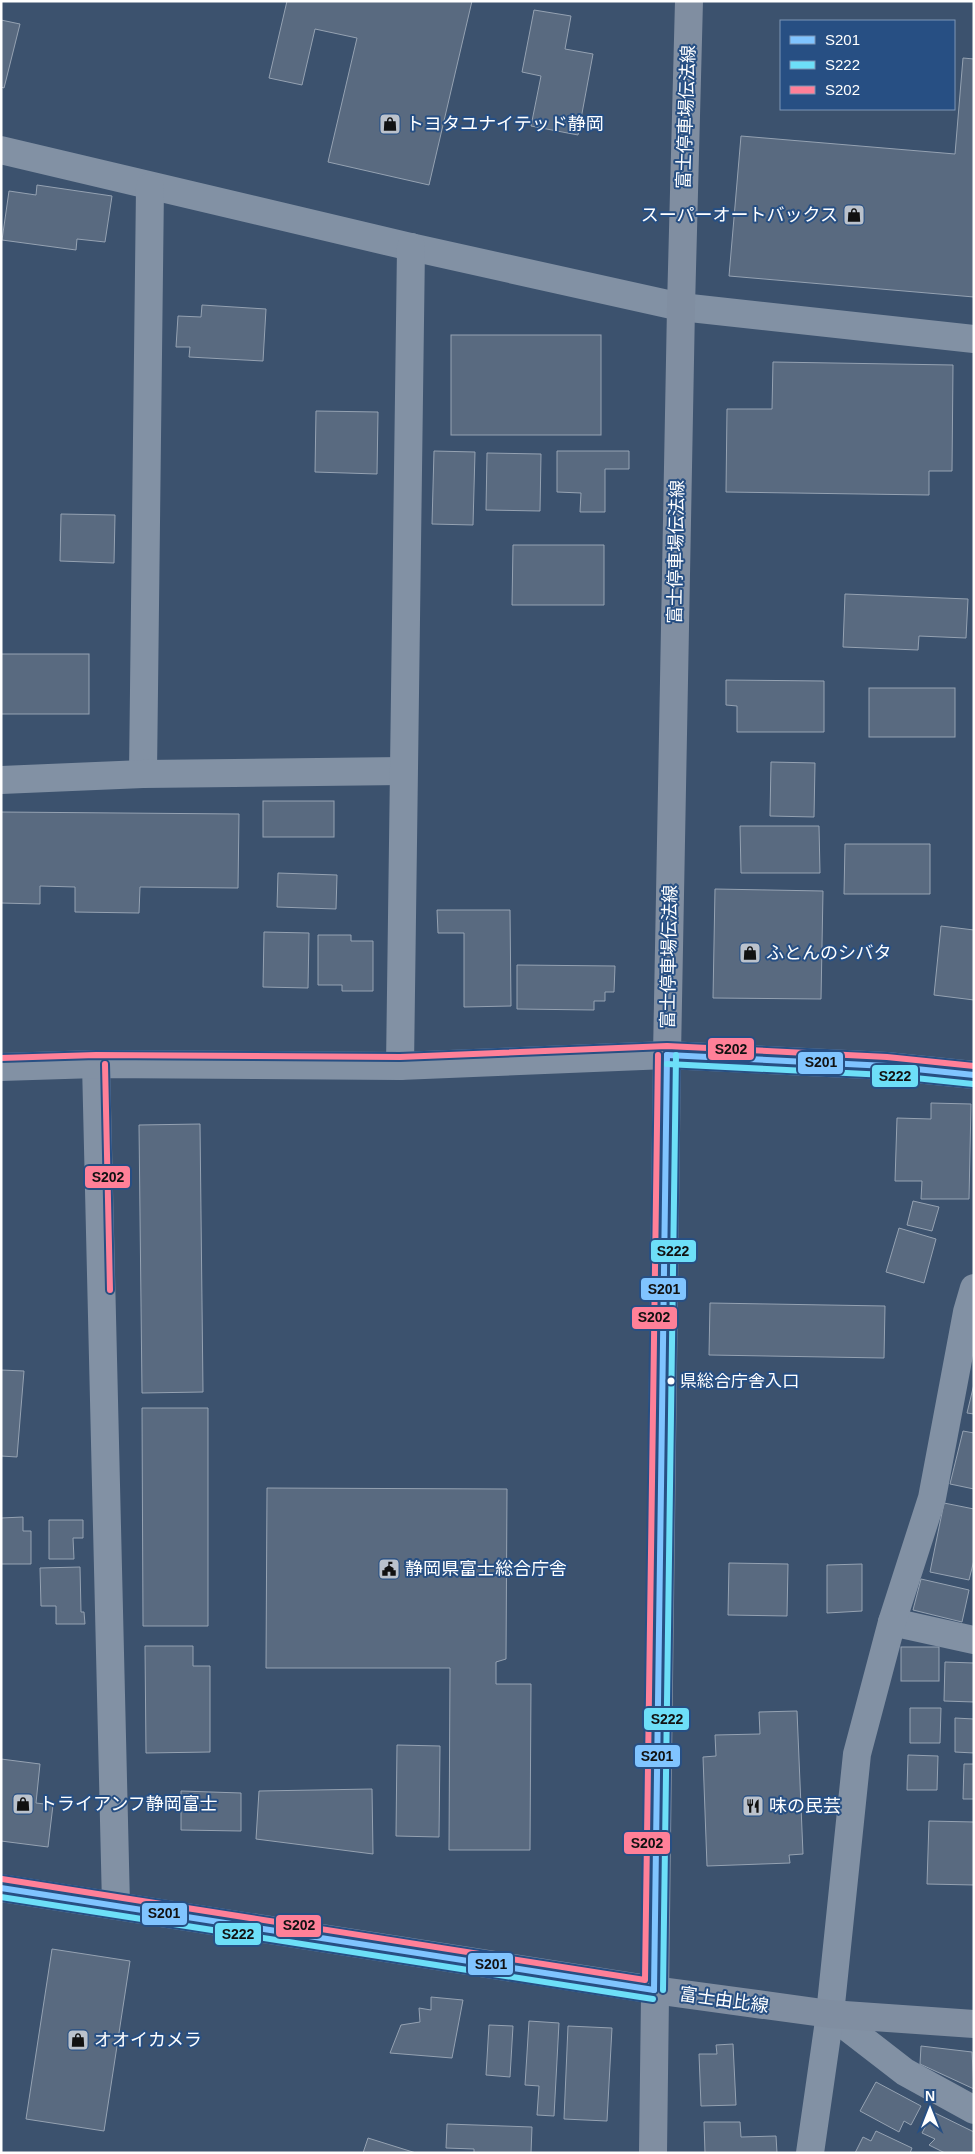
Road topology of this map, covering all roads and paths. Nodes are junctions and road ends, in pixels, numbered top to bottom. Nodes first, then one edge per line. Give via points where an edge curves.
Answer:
1 (689, 1) edge
2 (1, 150) edge
3 (150, 186) junction
4 (411, 247) junction
5 (681, 307) junction
6 (974, 339) edge
7 (403, 771) junction
8 (143, 774) junction
9 (1, 780) edge
10 (668, 1055) junction
11 (96, 1064) junction
12 (400, 1066) junction
13 (1, 1067) edge
14 (974, 1075) edge
15 (974, 1288) edge
16 (892, 1622) junction
17 (974, 1640) edge
18 (1, 1888) edge
19 (116, 1905) junction
20 (654, 1990) junction
21 (830, 2014) junction
22 (974, 2024) edge
23 (974, 2110) edge
24 (653, 2153) edge
25 (810, 2153) edge

1 - 5 main road, 富士停車場伝法線
2 - 3 street
3 - 4 street
3 - 8 street
4 - 5 street
4 - 7 street
5 - 6 street
5 - 10 main road, 富士停車場伝法線
7 - 8 street
7 - 12 street
8 - 9 street
10 - 12 street
10 - 14 street via 888,1066
10 - 20 main road, 富士停車場伝法線
11 - 12 street
11 - 13 street
11 - 19 street
15 - 16 street via 932,1498
16 - 17 street
16 - 21 street via 858,1754
18 - 19 main road, 富士由比線
19 - 20 main road, 富士由比線
20 - 21 main road, 富士由比線
20 - 24 main road, 富士停車場伝法線
21 - 22 main road, 富士由比線
21 - 23 street via 905,2072
21 - 25 street

